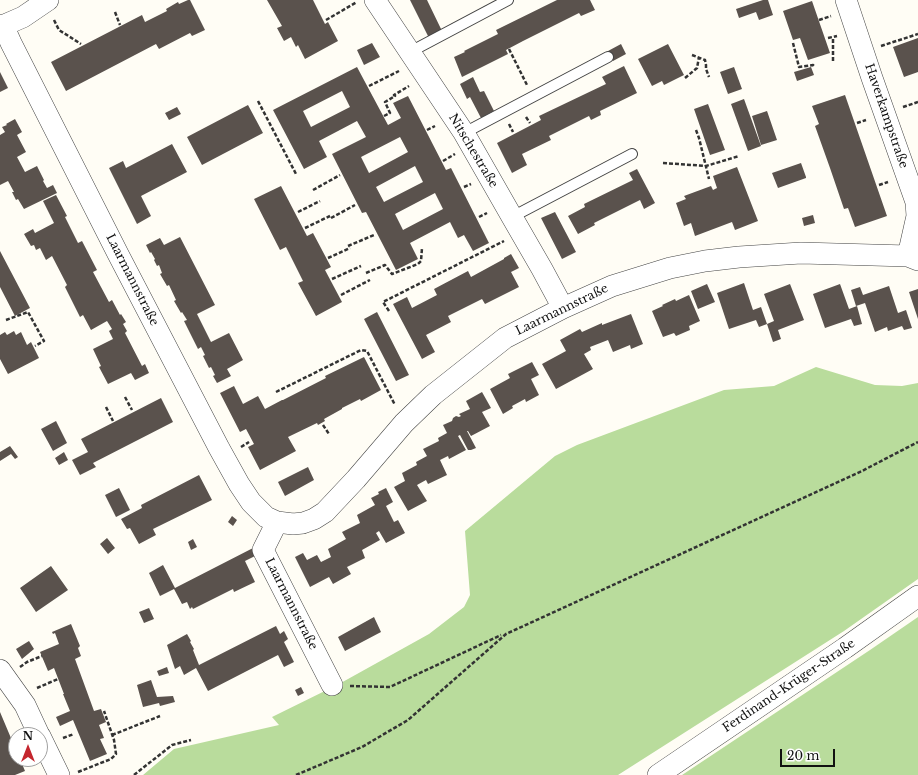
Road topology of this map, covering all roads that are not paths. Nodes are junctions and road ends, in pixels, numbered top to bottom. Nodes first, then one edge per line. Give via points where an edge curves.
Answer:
1 (374, 0) edge
2 (508, 0) edge
3 (846, 0) edge
4 (46, 1) edge
5 (2, 26) edge
6 (608, 57) dead end
7 (417, 63) junction
8 (464, 133) junction
9 (632, 154) dead end
10 (516, 225) junction
11 (913, 258) edge
12 (563, 308) junction
13 (277, 522) junction
14 (918, 596) edge
15 (0, 670) edge
16 (332, 685) road end
17 (36, 727) edge
18 (48, 752) edge
19 (59, 775) edge
20 (658, 775) edge

1 - 7 street, Nitschestraße
2 - 7 lane
3 - 11 street, Haverkampstraße via 916,202
4 - 5 street via 23,17
5 - 13 street, Laarmannstraße via 223,456 251,502 266,517
6 - 8 lane
7 - 8 street, Nitschestraße
8 - 10 street, Nitschestraße
9 - 10 lane
10 - 12 street, Nitschestraße
11 - 12 street, Laarmannstraße via 801,253 705,261 670,268 612,286
12 - 13 street, Laarmannstraße via 505,338 433,395 404,423 324,512 304,523
13 - 16 street, Laarmannstraße via 263,550
14 - 20 street, Ferdinand-Krüger-Straße via 846,648
15 - 17 street via 25,705
18 - 19 street

